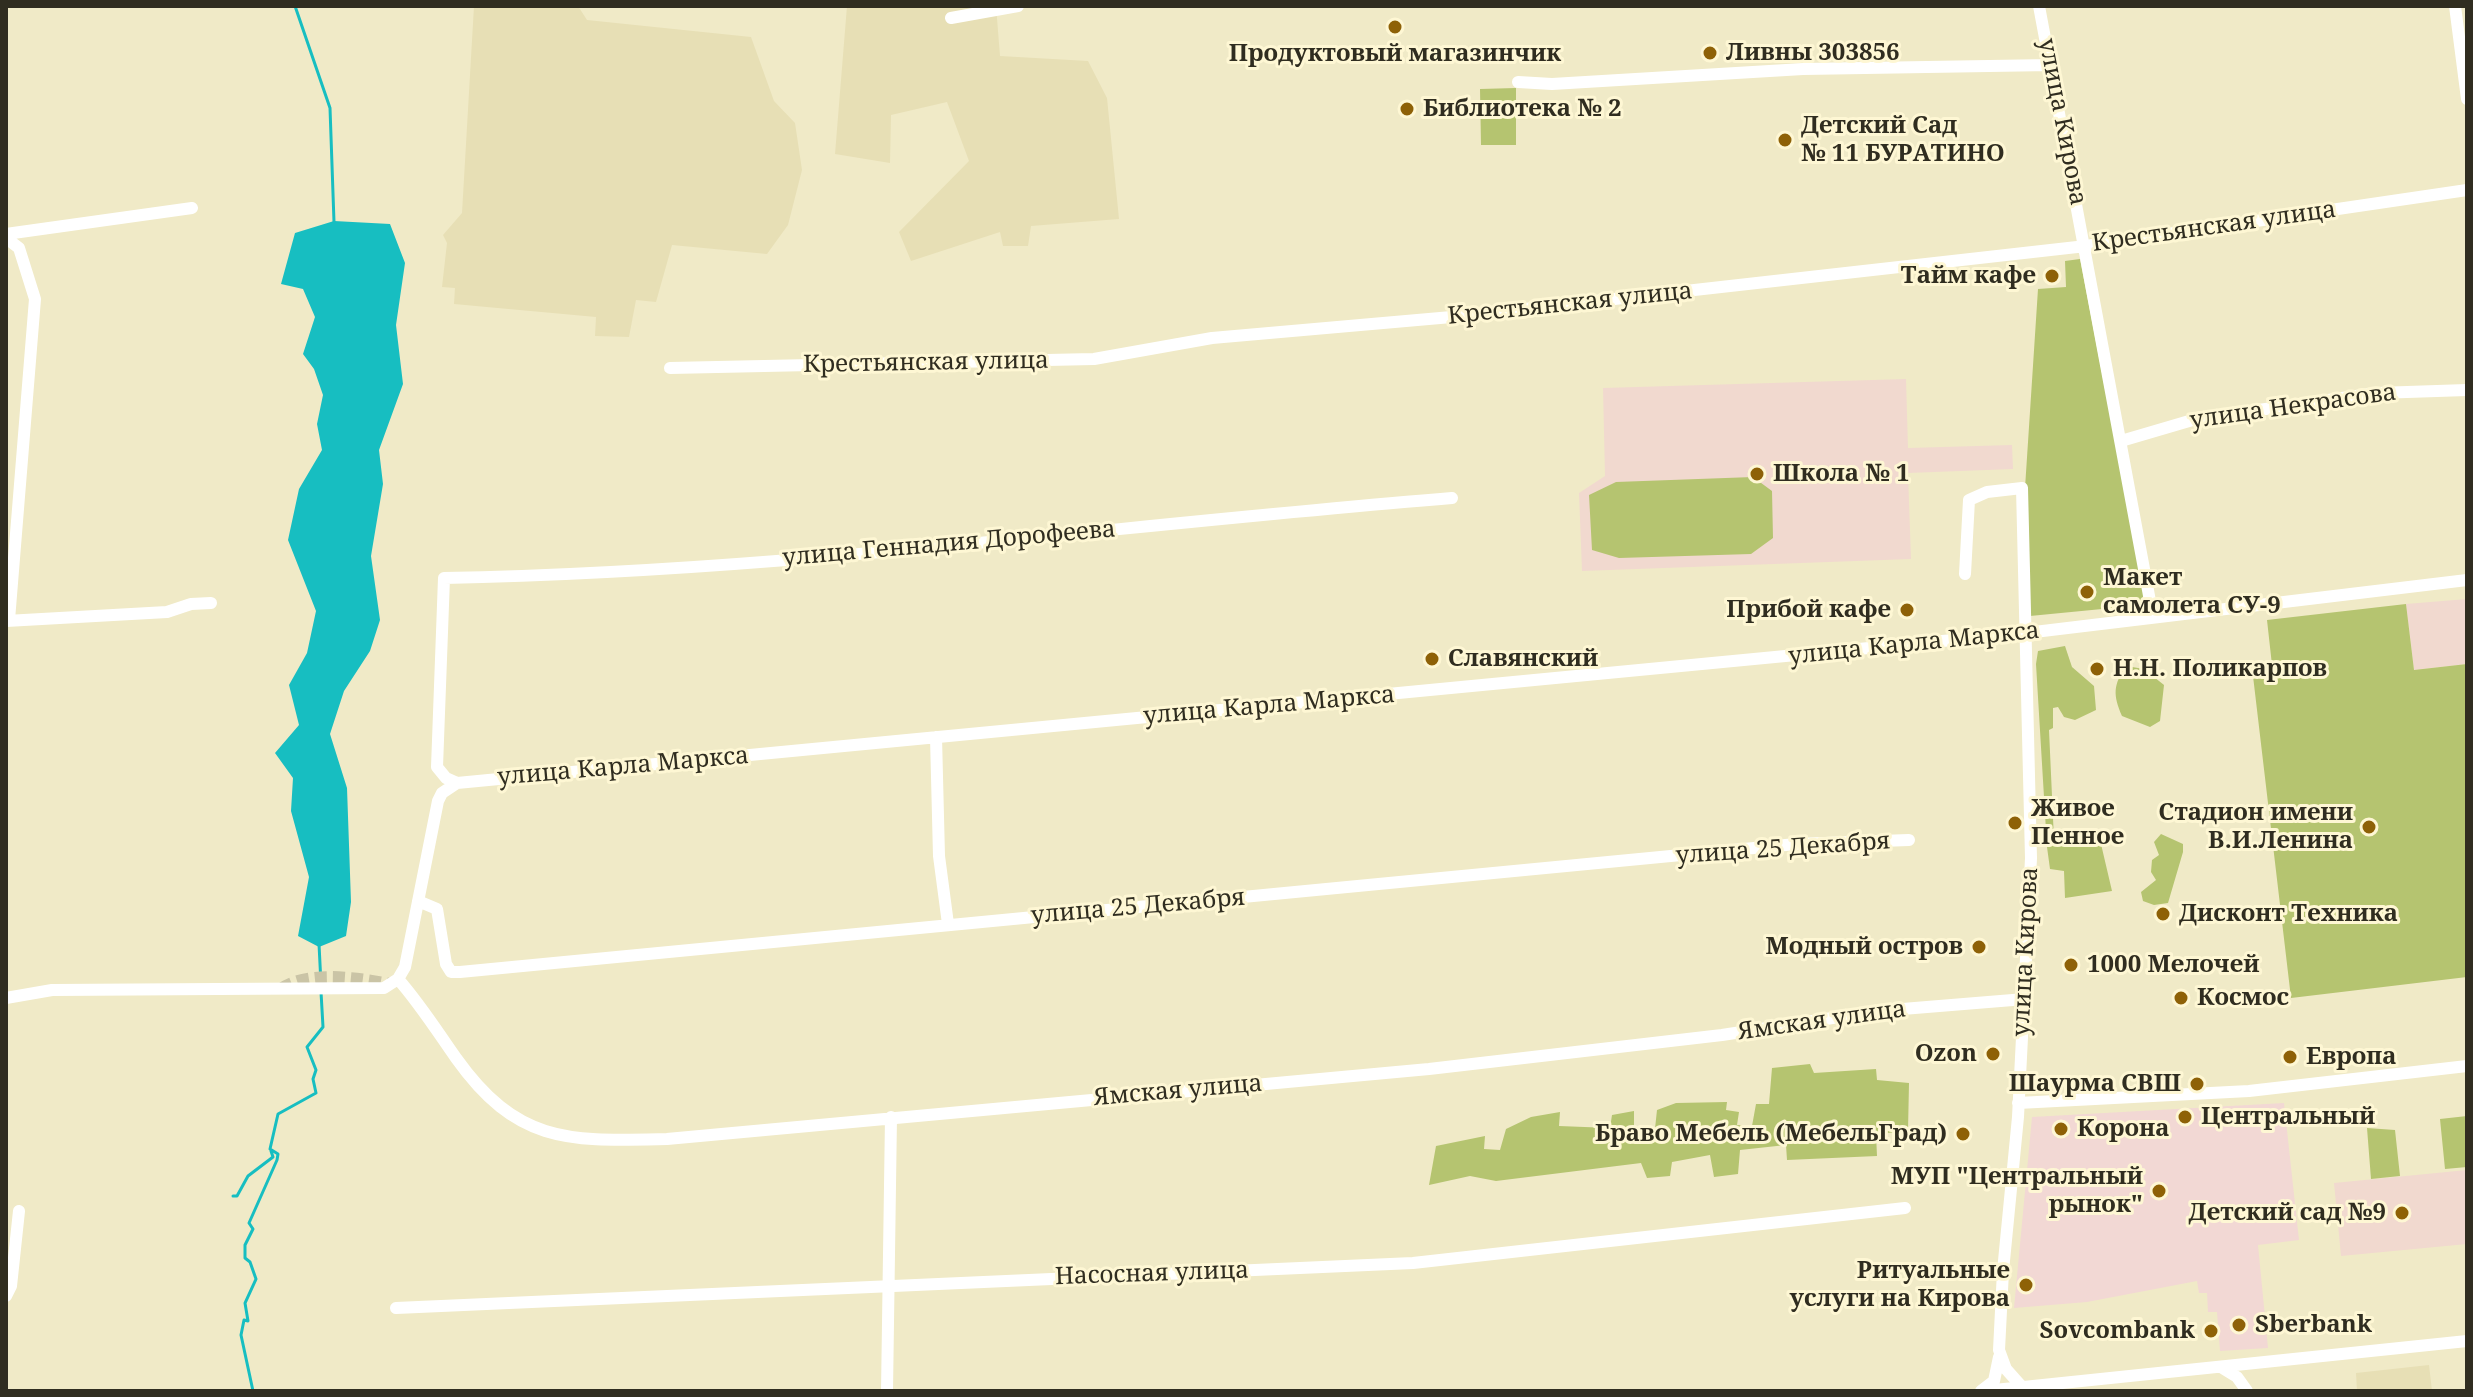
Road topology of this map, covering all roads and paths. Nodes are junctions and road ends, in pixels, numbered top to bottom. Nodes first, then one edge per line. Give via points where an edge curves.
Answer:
1 (1018, 6) edge
2 (2039, 6) edge
3 (2455, 6) edge
4 (951, 18) dead end
5 (2051, 65) junction
6 (1518, 82) dead end
7 (2467, 99) edge
8 (2467, 190) edge
9 (192, 208) dead end
10 (6, 236) edge
11 (2086, 246) junction
12 (670, 368) dead end
13 (2467, 390) edge
14 (2121, 441) junction
15 (1452, 498) dead end
16 (1965, 574) dead end
17 (2467, 580) edge
18 (211, 603) dead end
19 (2153, 617) junction
20 (7, 620) edge
21 (2026, 633) junction
22 (936, 737) junction
23 (457, 783) junction
24 (1909, 840) dead end
25 (418, 901) junction
26 (948, 924) junction
27 (398, 979) junction
28 (6, 998) edge
29 (2025, 999) junction
30 (2467, 1066) edge
31 (2018, 1103) junction
32 (891, 1117) junction
33 (1905, 1208) dead end
34 (19, 1211) dead end
35 (890, 1285) junction
36 (6, 1296) edge
37 (396, 1308) dead end
38 (6, 1310) edge
39 (2467, 1341) edge
40 (1999, 1350) junction
41 (2266, 1364) junction
42 (2222, 1369) junction
43 (2022, 1387) junction
44 (887, 1391) edge
45 (1983, 1391) edge
46 (2248, 1391) edge

1 - 4 street
2 - 5 street, улица Кирова
3 - 7 street
5 - 6 street
5 - 11 street, улица Кирова
8 - 11 street, Крестьянская улица
9 - 10 street
10 - 20 street via 19,248 35,299
11 - 12 street, Крестьянская улица via 1463,316 1212,338 1094,359
11 - 14 street, улица Кирова
13 - 14 street, улица Некрасова via 2377,393 2196,419
14 - 19 street, улица Кирова
15 - 23 street, улица Геннадия Дорофеева via 864,553 444,578 437,767
16 - 21 street, улица Кирова via 1969,500 2022,488
17 - 19 street, улица Карла Маркса
18 - 20 street via 167,612
19 - 21 street, улица Карла Маркса
21 - 22 street, улица Карла Маркса
21 - 29 street, улица Кирова via 2031,842
22 - 23 street, улица Карла Маркса
22 - 26 street via 939,856
23 - 25 street via 438,801
24 - 26 street, улица 25 Декабря via 1796,844
25 - 26 street, улица 25 Декабря via 437,909 446,964 455,972
25 - 27 street via 409,953
27 - 28 street via 380,995 268,996 265,989 221,988 52,990
27 - 32 street, Ямская улица via 478,1086 521,1123 553,1135 667,1139
29 - 31 street, улица Кирова
29 - 32 street, Ямская улица via 1878,1011 1429,1069
30 - 31 street via 2249,1091
31 - 40 street, улица Кирова
32 - 35 street
33 - 35 street, Насосная улица via 1413,1263
34 - 36 street
35 - 37 street, Насосная улица
35 - 44 street
36 - 38 street
39 - 41 street
40 - 43 street via 2006,1369
40 - 45 street, улица Кирова via 1995,1377
41 - 42 street
41 - 46 street
42 - 43 street
42 - 46 street
43 - 45 street

